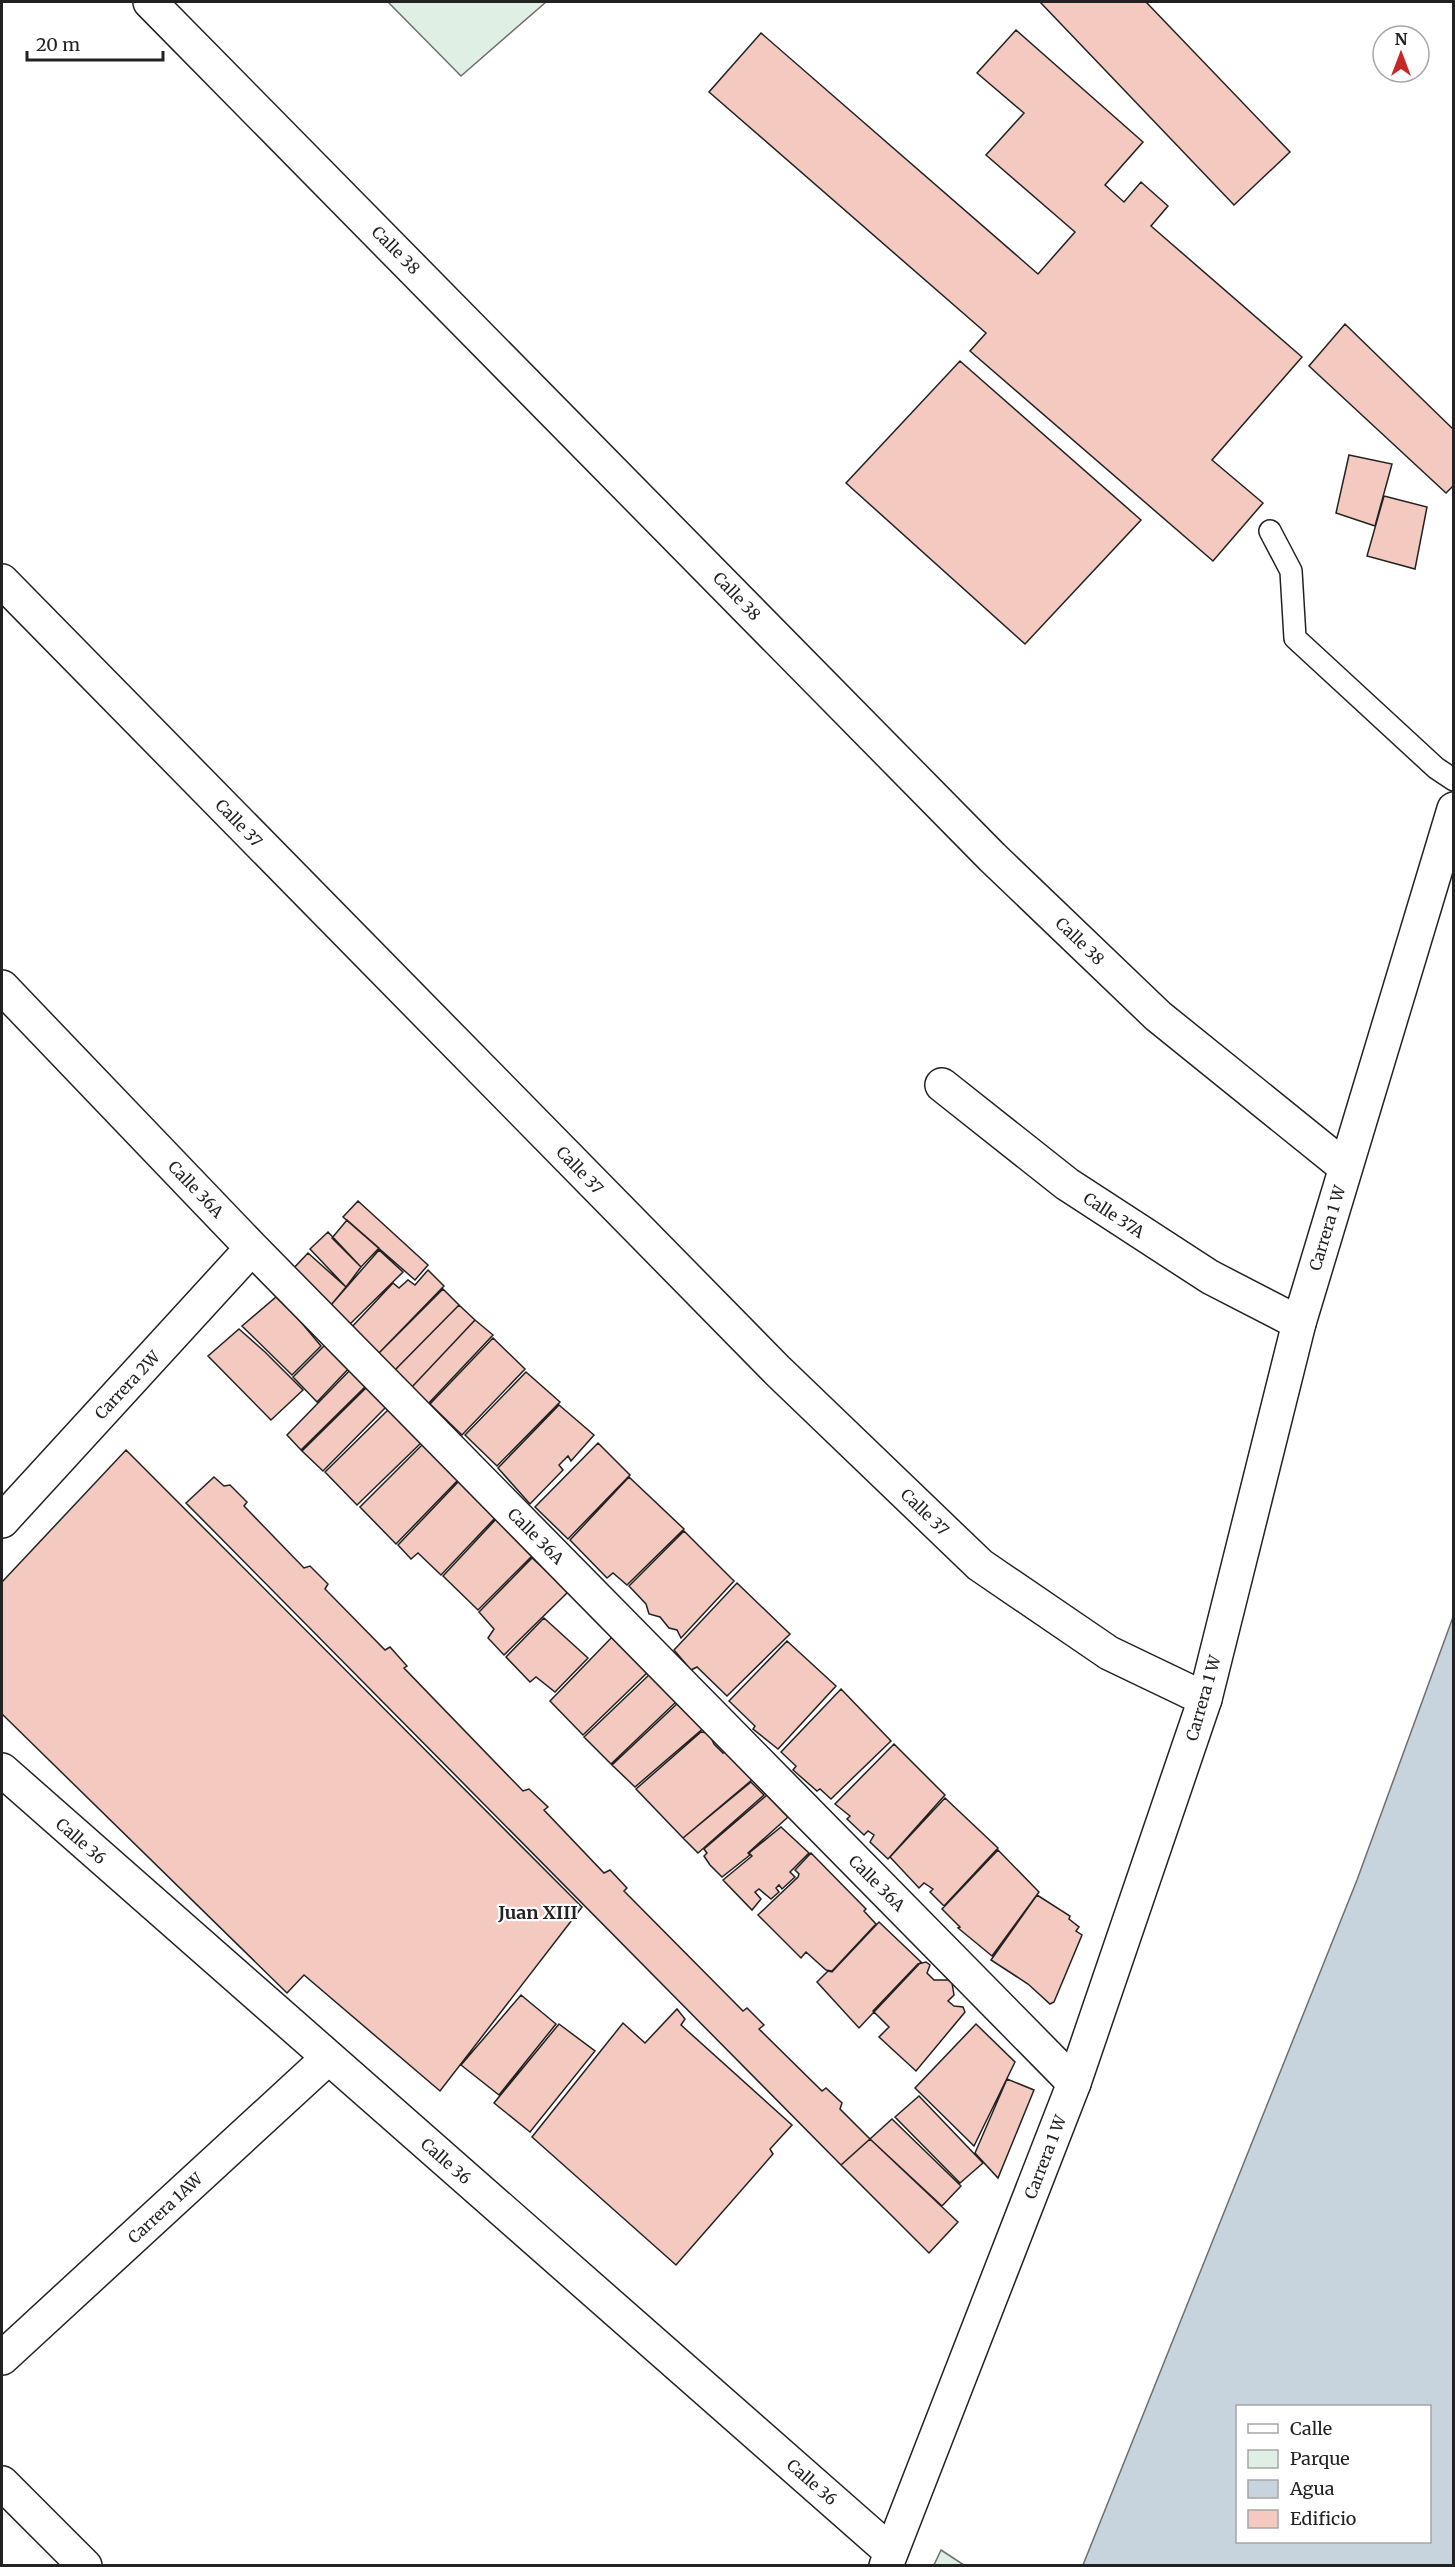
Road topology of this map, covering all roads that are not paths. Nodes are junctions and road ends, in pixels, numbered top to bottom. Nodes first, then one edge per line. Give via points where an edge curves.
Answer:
1 (150, 2) edge
2 (1270, 531) dead end
3 (2, 581) edge
4 (1454, 780) edge
5 (1454, 808) edge
6 (2, 987) edge
7 (942, 1085) dead end
8 (1345, 1167) junction
9 (252, 1248) junction
10 (1299, 1323) junction
11 (2, 1521) edge
12 (1205, 1699) junction
13 (2, 1770) edge
14 (328, 2058) junction
15 (1074, 2083) junction
16 (2, 2358) edge
17 (2, 2483) edge
18 (889, 2559) edge
19 (85, 2565) edge

1 - 8 street, Calle 38 via 992,857 1158,1016
2 - 4 lane via 1291,571 1295,638 1436,768
3 - 12 street, Calle 37 via 778,1371 980,1565 1109,1653
5 - 8 street, Carrera 1 W
6 - 9 street, Calle 36A
7 - 10 street, Calle 37A via 1067,1184 1210,1277
8 - 10 street, Carrera 1 W
9 - 11 street, Carrera 2W
9 - 15 street, Calle 36A
10 - 12 street, Carrera 1 W
12 - 15 street, Carrera 1 W
13 - 14 street, Calle 36
14 - 16 street, Carrera 1AW
14 - 18 street, Calle 36
15 - 18 street, Carrera 1 W
17 - 19 street

